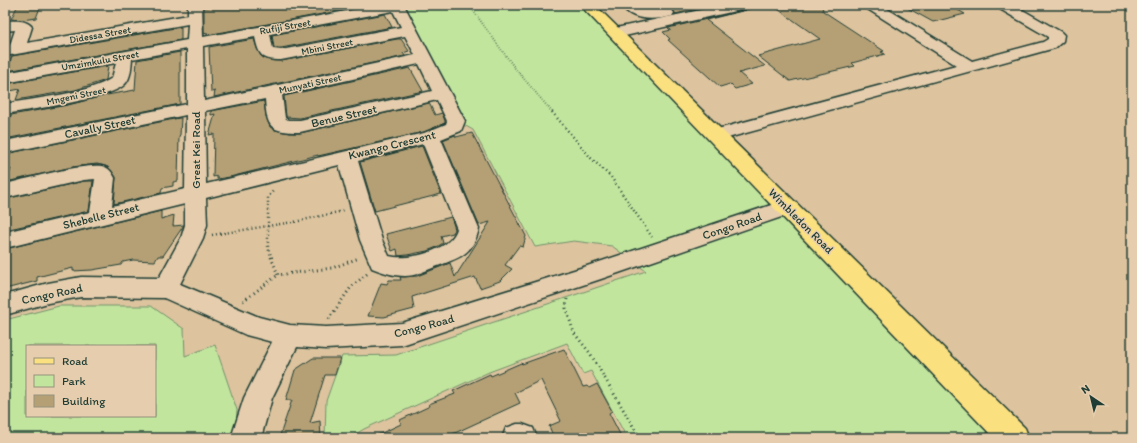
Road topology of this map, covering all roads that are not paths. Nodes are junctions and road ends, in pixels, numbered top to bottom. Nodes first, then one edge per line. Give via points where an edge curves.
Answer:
1 (397, 5) edge
2 (587, 5) edge
3 (628, 5) edge
4 (704, 5) edge
5 (744, 5) edge
6 (871, 5) edge
7 (1003, 5) edge
8 (195, 11) edge
9 (5, 26) edge
10 (410, 30) junction
11 (262, 31) junction
12 (616, 33) junction
13 (195, 43) junction
14 (11, 50) edge
15 (125, 56) junction
16 (424, 58) junction
17 (969, 66) junction
18 (5, 78) edge
19 (273, 92) junction
20 (442, 94) junction
21 (196, 108) junction
22 (5, 109) edge
23 (717, 135) junction
24 (430, 137) junction
25 (5, 147) edge
26 (347, 157) junction
27 (5, 191) edge
28 (196, 192) junction
29 (788, 207) junction
30 (100, 217) junction
31 (5, 240) edge
32 (166, 288) junction
33 (5, 305) edge
34 (290, 336) junction
35 (246, 438) edge
36 (516, 438) edge
37 (522, 438) edge
38 (1014, 438) edge

1 - 10 street, Kwango Crescent
1 - 11 street, Rufiji Street
2 - 12 main road, Wimbledon Road
3 - 4 street via 642,15 651,15
5 - 12 street
6 - 17 street
7 - 17 street via 1056,35 1055,41 1049,45
8 - 13 street, Great Kei Road
8 - 14 street, Didessa Street
9 - 14 street via 24,27
10 - 11 street, Mbini Street via 280,55 266,52
10 - 16 street, Kwango Crescent
11 - 13 street, Rufiji Street
12 - 23 main road, Wimbledon Road
13 - 15 street, Umzimkulu Street
13 - 21 street, Great Kei Road
15 - 18 street, Umzimkulu Street
15 - 22 street, Mngeni Street via 121,78 112,86
16 - 19 street, Munyati Street
16 - 20 street, Kwango Crescent
17 - 23 street
19 - 20 street, Benue Street via 276,120 292,126
19 - 21 street, Munyati Street
20 - 24 street, Kwango Crescent via 456,121 454,127
21 - 25 street, Cavally Street
21 - 28 street, Great Kei Road
23 - 29 main road, Wimbledon Road
24 - 26 street, Kwango Crescent
24 - 26 street via 468,229 467,236 458,249 450,254 409,267 394,266 378,257
26 - 28 street, Kwango Crescent
27 - 30 street via 84,173 100,172 105,178
28 - 30 street, Shebelle Street
28 - 32 street, Great Kei Road via 196,224 192,238
29 - 34 street, Congo Road via 402,334 326,338
29 - 38 main road, Wimbledon Road
30 - 31 street, Shebelle Street
32 - 33 street, Congo Road via 81,287
32 - 34 street, Congo Road via 255,327
34 - 35 street via 260,393 249,421
36 - 37 street

